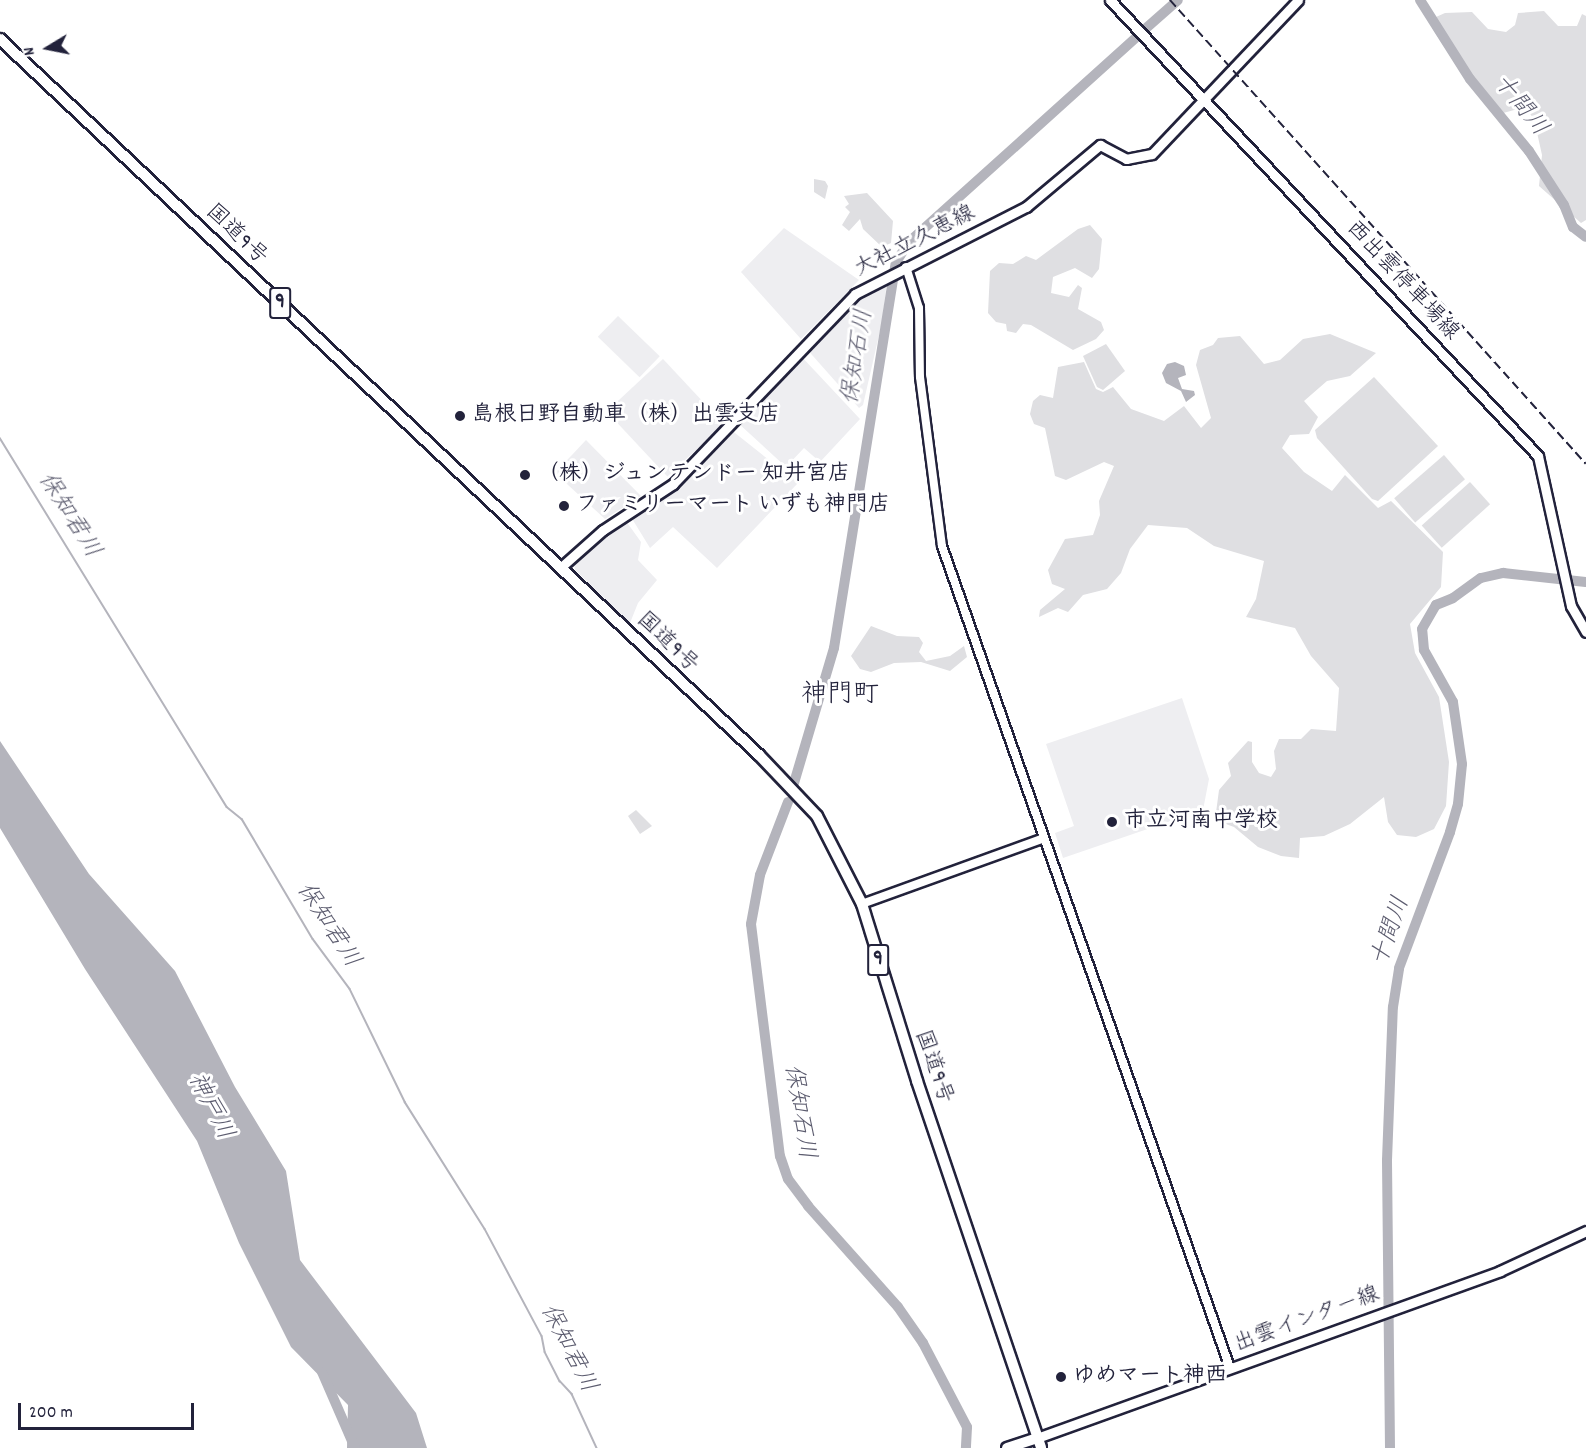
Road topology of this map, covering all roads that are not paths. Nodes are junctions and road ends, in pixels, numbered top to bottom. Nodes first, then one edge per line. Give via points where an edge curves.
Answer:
1 (1110, 0) edge
2 (1298, 0) edge
3 (0, 39) edge
4 (1202, 99) junction
5 (899, 271) junction
6 (560, 568) junction
7 (1582, 622) edge
8 (1586, 632) edge
9 (1042, 839) junction
10 (862, 904) junction
11 (1586, 1231) edge
12 (1230, 1368) junction
13 (1039, 1443) edge
14 (1007, 1448) edge

1 - 4 main road, 西出雲停車場線
2 - 4 main road, 大社立久恵線
3 - 6 highway, 国道9号 / 9
4 - 5 main road, 大社立久恵線 via 1152,154 1126,159 1100,145 1026,207
4 - 7 main road, 西出雲停車場線 via 1538,456 1567,581
5 - 6 main road, 大社立久恵線 via 844,304 673,484 603,530
5 - 9 street via 919,308 920,377 941,543
6 - 10 highway, 国道9号 / 9 via 795,791 817,816
7 - 8 main road, 西出雲停車場線
9 - 10 street
9 - 12 street
10 - 13 highway, 国道9号 / 9
11 - 12 main road, 出雲インター線 via 1500,1271
12 - 13 main road, 出雲インター線
13 - 14 highway

